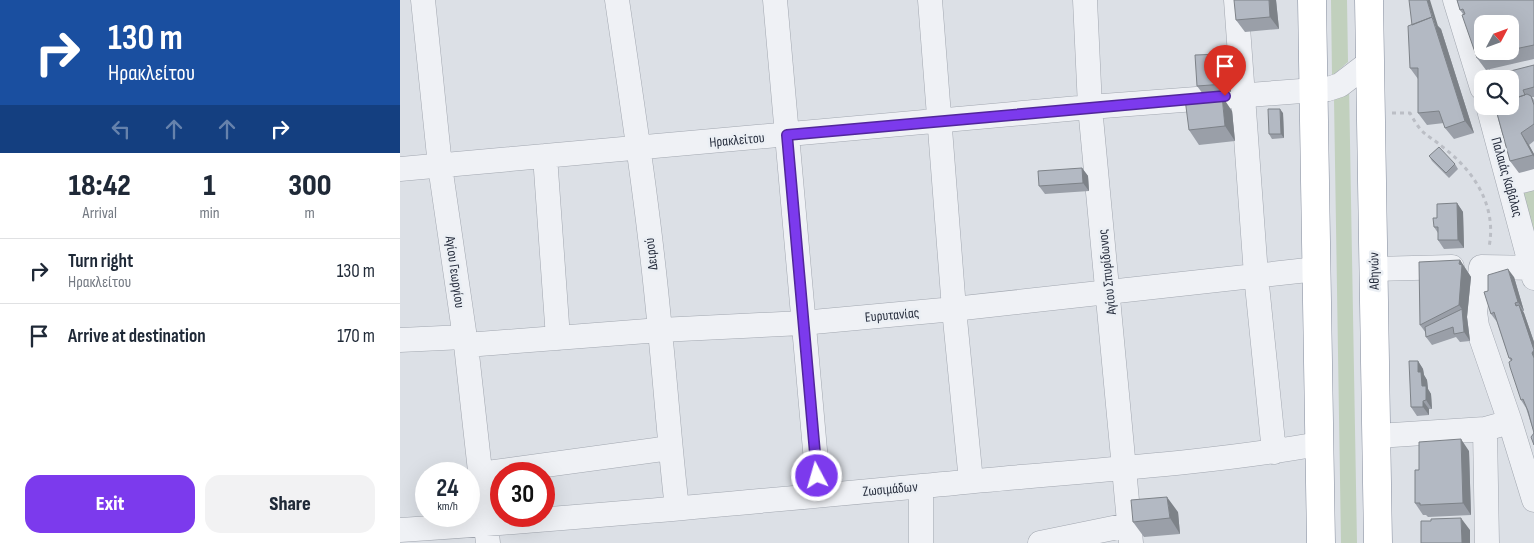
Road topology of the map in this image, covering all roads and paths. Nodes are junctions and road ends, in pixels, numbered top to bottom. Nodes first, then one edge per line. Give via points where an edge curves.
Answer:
1 (423, 0) edge
2 (617, 0) edge
3 (775, 0) edge
4 (930, 0) edge
5 (1085, 0) edge
6 (1236, 0) edge
7 (1312, 0) edge
8 (1369, 0) edge
9 (1455, 0) edge
10 (1370, 62) junction
11 (1484, 70) edge
12 (1314, 90) junction
13 (1244, 95) junction
14 (1090, 108) junction
15 (1372, 112) junction
16 (1490, 115) edge
17 (941, 122) junction
18 (787, 135) junction
19 (639, 148) junction
20 (545, 156) junction
21 (440, 166) junction
22 (400, 169) edge
23 (1534, 178) edge
24 (1509, 184) junction
25 (1469, 267) junction
26 (1317, 269) junction
27 (1374, 269) junction
28 (1533, 272) edge
29 (1256, 275) junction
30 (1109, 293) junction
31 (954, 310) junction
32 (802, 323) junction
33 (660, 330) junction
34 (558, 338) junction
35 (400, 340) edge
36 (465, 341) junction
37 (1510, 422) junction
38 (1485, 429) junction
39 (1376, 436) junction
40 (1319, 444) junction
41 (670, 448) junction
42 (1274, 452) junction
43 (479, 462) edge
44 (1124, 467) junction
45 (480, 474) joint
46 (971, 481) junction
47 (921, 486) junction
48 (819, 495) junction
49 (1534, 500) edge
50 (677, 508) junction
51 (400, 530) edge
52 (487, 534) edge
53 (1130, 534) edge
54 (921, 543) edge
55 (1040, 543) edge
56 (1321, 543) edge
57 (1378, 543) edge
58 (1487, 543) edge

1 - 21 street, Αγίου Γεωργίου
2 - 19 street, Δειρού
3 - 18 street
4 - 17 street
5 - 14 street, Αγίου Σπυρίδωνος
6 - 13 street
7 - 12 highway
8 - 10 highway, Αθηνών
9 - 11 street
10 - 12 street, Ηρακλείτου via 1340,85
10 - 15 highway, Αθηνών
12 - 13 street, Ηρακλείτου
12 - 26 highway
13 - 14 street, Ηρακλείτου
13 - 29 street
14 - 17 street, Ηρακλείτου
14 - 30 street, Αγίου Σπυρίδωνος
15 - 25 path via 1410,113 1420,132 1443,147 1473,177 1490,213 1489,245
15 - 27 highway, Αθηνών
16 - 24 street, Παλαιάς Καβάλας
17 - 18 street, Ηρακλείτου
17 - 31 street
18 - 19 street, Ηρακλείτου
18 - 32 street
19 - 20 street, Ηρακλείτου
19 - 33 street, Δειρού
20 - 21 street, Ηρακλείτου
20 - 34 street
21 - 22 street, Ηρακλείτου
21 - 36 street, Αγίου Γεωργίου
23 - 24 street
24 - 28 street, Παλαιάς Καβάλας
25 - 27 street
25 - 28 street
25 - 37 street via 1477,326
26 - 29 street, Ευρυτανίας
26 - 40 highway
27 - 39 highway, Αθηνών
29 - 30 street, Ευρυτανίας
29 - 42 street
30 - 31 street, Ευρυτανίας
30 - 44 street, Αγίου Σπυρίδωνος
31 - 32 street, Ευρυτανίας
31 - 46 street
32 - 33 street, Ευρυτανίας
32 - 48 street
33 - 34 street, Ευρυτανίας
33 - 41 street, Δειρού
34 - 36 street, Ευρυτανίας
35 - 36 street, Ευρυτανίας
36 - 43 street, Αγίου Γεωργίου
37 - 38 street
37 - 49 street
38 - 39 street
38 - 58 street
39 - 57 highway, Αθηνών
40 - 42 street, Ζωσιμάδων
40 - 56 highway
41 - 45 street
41 - 50 street, Δειρού
42 - 44 street, Ζωσιμάδων
44 - 46 street, Ζωσιμάδων
44 - 53 street, Αγίου Σπυρίδωνος
45 - 52 street, Αγίου Γεωργίου
46 - 47 street, Ζωσιμάδων
47 - 48 street, Ζωσιμάδων
47 - 54 street
48 - 50 street, Ζωσιμάδων
50 - 52 street, Ζωσιμάδων
51 - 52 street, Ζωσιμάδων
53 - 55 street

